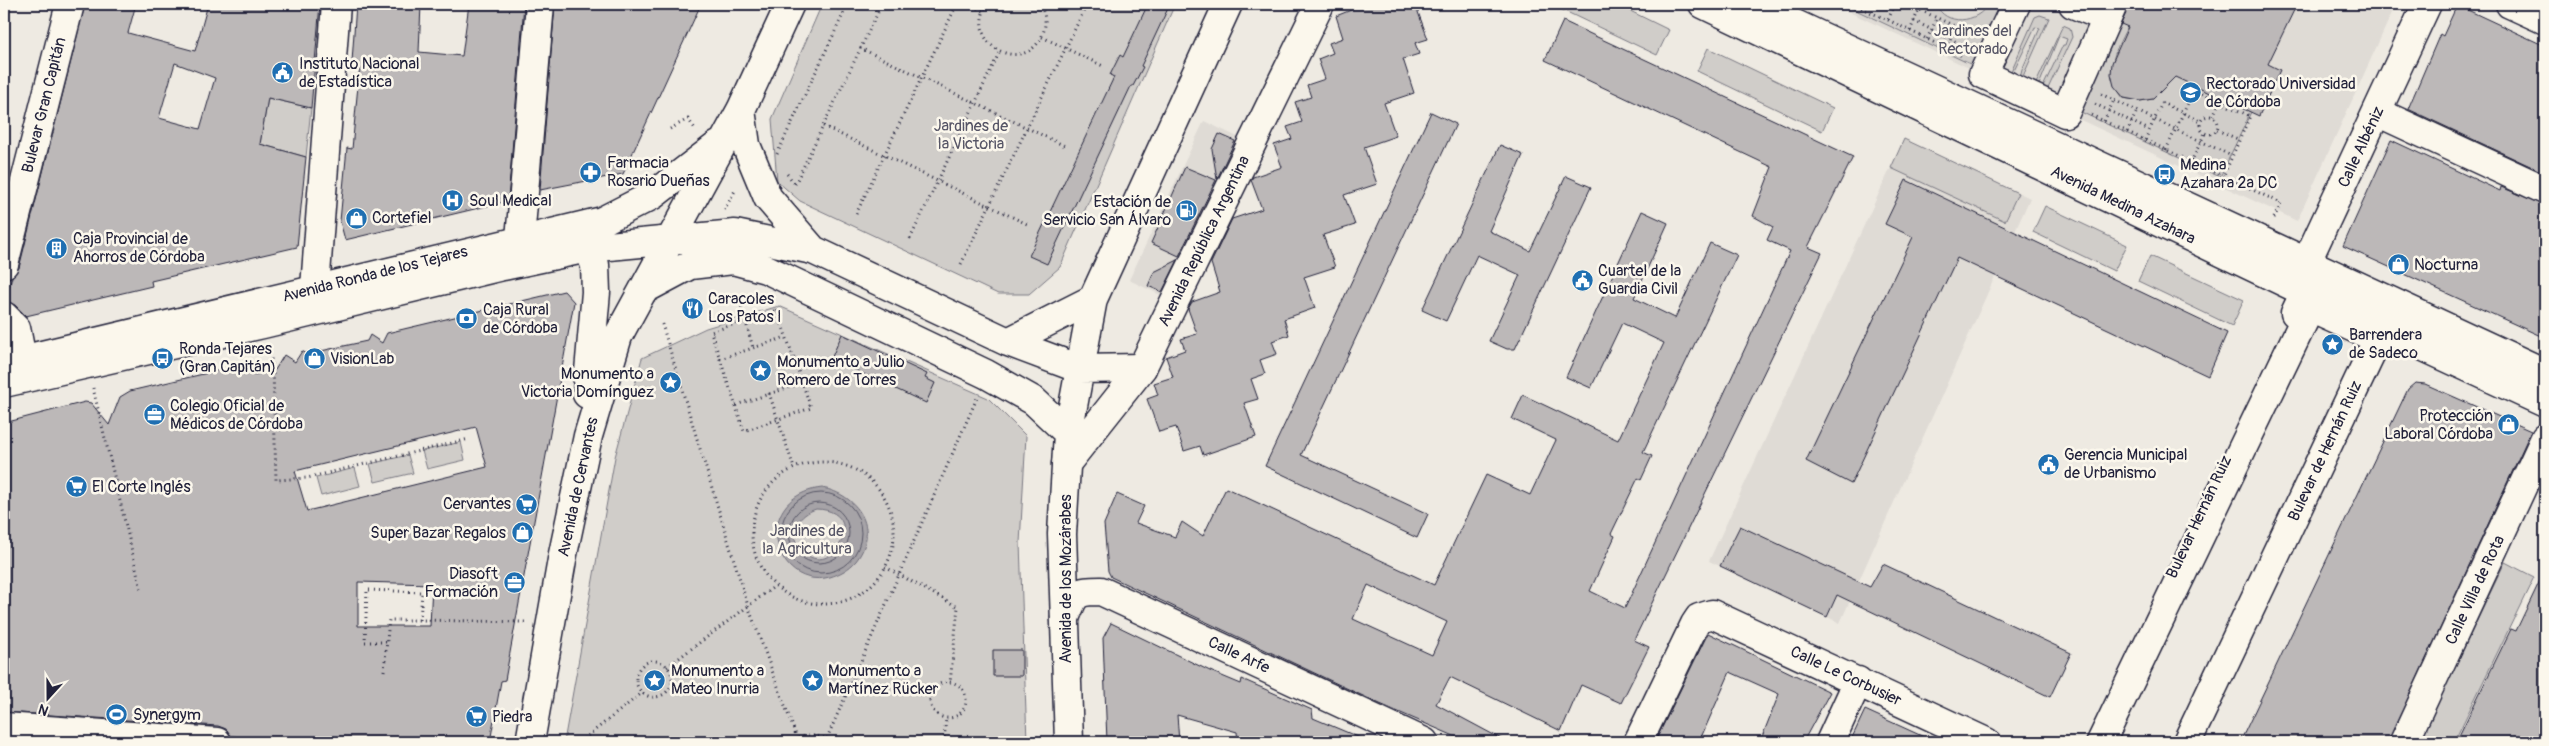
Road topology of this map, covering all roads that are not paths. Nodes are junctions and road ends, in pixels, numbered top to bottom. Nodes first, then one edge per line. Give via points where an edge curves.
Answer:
1 (70, 4) edge
2 (336, 4) edge
3 (540, 4) edge
4 (790, 4) edge
5 (1228, 4) edge
6 (1320, 4) edge
7 (1703, 4) edge
8 (1752, 4) edge
9 (2016, 4) edge
10 (2074, 4) edge
11 (2106, 4) edge
12 (2427, 4) edge
13 (2510, 4) edge
14 (2545, 20) edge
15 (741, 110) junction
16 (2377, 112) junction
17 (725, 139) junction
18 (2545, 190) edge
19 (520, 239) junction
20 (672, 240) junction
21 (588, 248) junction
22 (812, 250) junction
23 (2307, 261) junction
24 (4, 264) edge
25 (315, 288) junction
26 (645, 289) junction
27 (2305, 292) junction
28 (1092, 299) junction
29 (2404, 306) junction
30 (4, 316) edge
31 (2392, 332) junction
32 (1008, 342) junction
33 (13, 361) edge
34 (1142, 368) junction
35 (1080, 369) junction
36 (2545, 373) edge
37 (4, 383) edge
38 (2545, 403) edge
39 (1068, 433) junction
40 (2545, 438) edge
41 (1066, 464) junction
42 (563, 554) junction
43 (1065, 618) junction
44 (1858, 681) junction
45 (4, 727) edge
46 (217, 742) edge
47 (530, 742) edge
48 (1069, 742) edge
49 (1424, 742) edge
50 (1638, 742) edge
51 (1830, 742) edge
52 (1986, 742) edge
53 (2092, 742) edge
54 (2101, 742) edge
55 (2187, 742) edge
56 (2197, 742) edge
57 (2404, 742) edge

1 - 24 main road, Bulevar Gran Capitán
2 - 25 main road
3 - 19 main road
4 - 15 main road, Avenida de Cervantes
5 - 28 main road
6 - 34 main road, Avenida República Argentina
7 - 27 main road, Avenida Medina Azahara
8 - 23 main road, Avenida Medina Azahara
9 - 11 main road via 1985,54 1983,74 2065,113 2084,93 2112,7
10 - 11 main road via 2100,15
12 - 16 main road, Calle Albéniz
13 - 14 main road
15 - 17 main road, Avenida de Cervantes
15 - 22 main road via 746,145 768,198
16 - 18 main road
16 - 23 main road, Calle Albéniz
17 - 19 main road, Avenida Ronda de los Tejares via 653,195 602,220
17 - 20 main road, Avenida de Cervantes
19 - 25 main road, Avenida Ronda de los Tejares
20 - 21 main road, Avenida Ronda de los Tejares
20 - 22 main road, Avenida Ronda de los Tejares via 734,234
20 - 26 main road, Avenida de Cervantes
21 - 37 main road, Avenida Ronda de los Tejares
21 - 42 main road via 595,265 596,292 590,378
22 - 32 main road
23 - 27 main road, Calle Albéniz
23 - 29 main road, Avenida Medina Azahara
25 - 33 main road, Avenida Ronda de los Tejares
26 - 39 main road via 690,265 732,260 766,269 1034,400
26 - 42 main road, Avenida de Cervantes via 618,336 600,390
27 - 31 main road, Avenida Medina Azahara
27 - 53 main road, Bulevar Hernán Ruiz
28 - 32 main road
28 - 35 main road, Avenida de los Mozárabes
29 - 31 main road
29 - 36 main road, Avenida Medina Azahara
30 - 33 main road via 16,328
31 - 38 main road, Avenida Medina Azahara
31 - 56 main road
32 - 35 main road
34 - 35 main road
34 - 41 main road, Avenida República Argentina
35 - 39 main road, Avenida de los Mozárabes
39 - 41 main road, Avenida de los Mozárabes
40 - 57 main road, Calle Villa de Rota
41 - 43 main road, Avenida de los Mozárabes via 1062,534
42 - 47 main road, Avenida de Cervantes
43 - 48 main road, Avenida de los Mozárabes
43 - 49 main road, Calle Arfe via 1072,600 1080,591 1101,590
44 - 50 main road, Calle Le Corbusier via 1712,614 1699,618 1695,624
44 - 51 main road
44 - 52 main road, Calle Le Corbusier
45 - 46 main road
54 - 55 main road, Bulevar de Hernán Ruiz via 2310,308 2378,339

